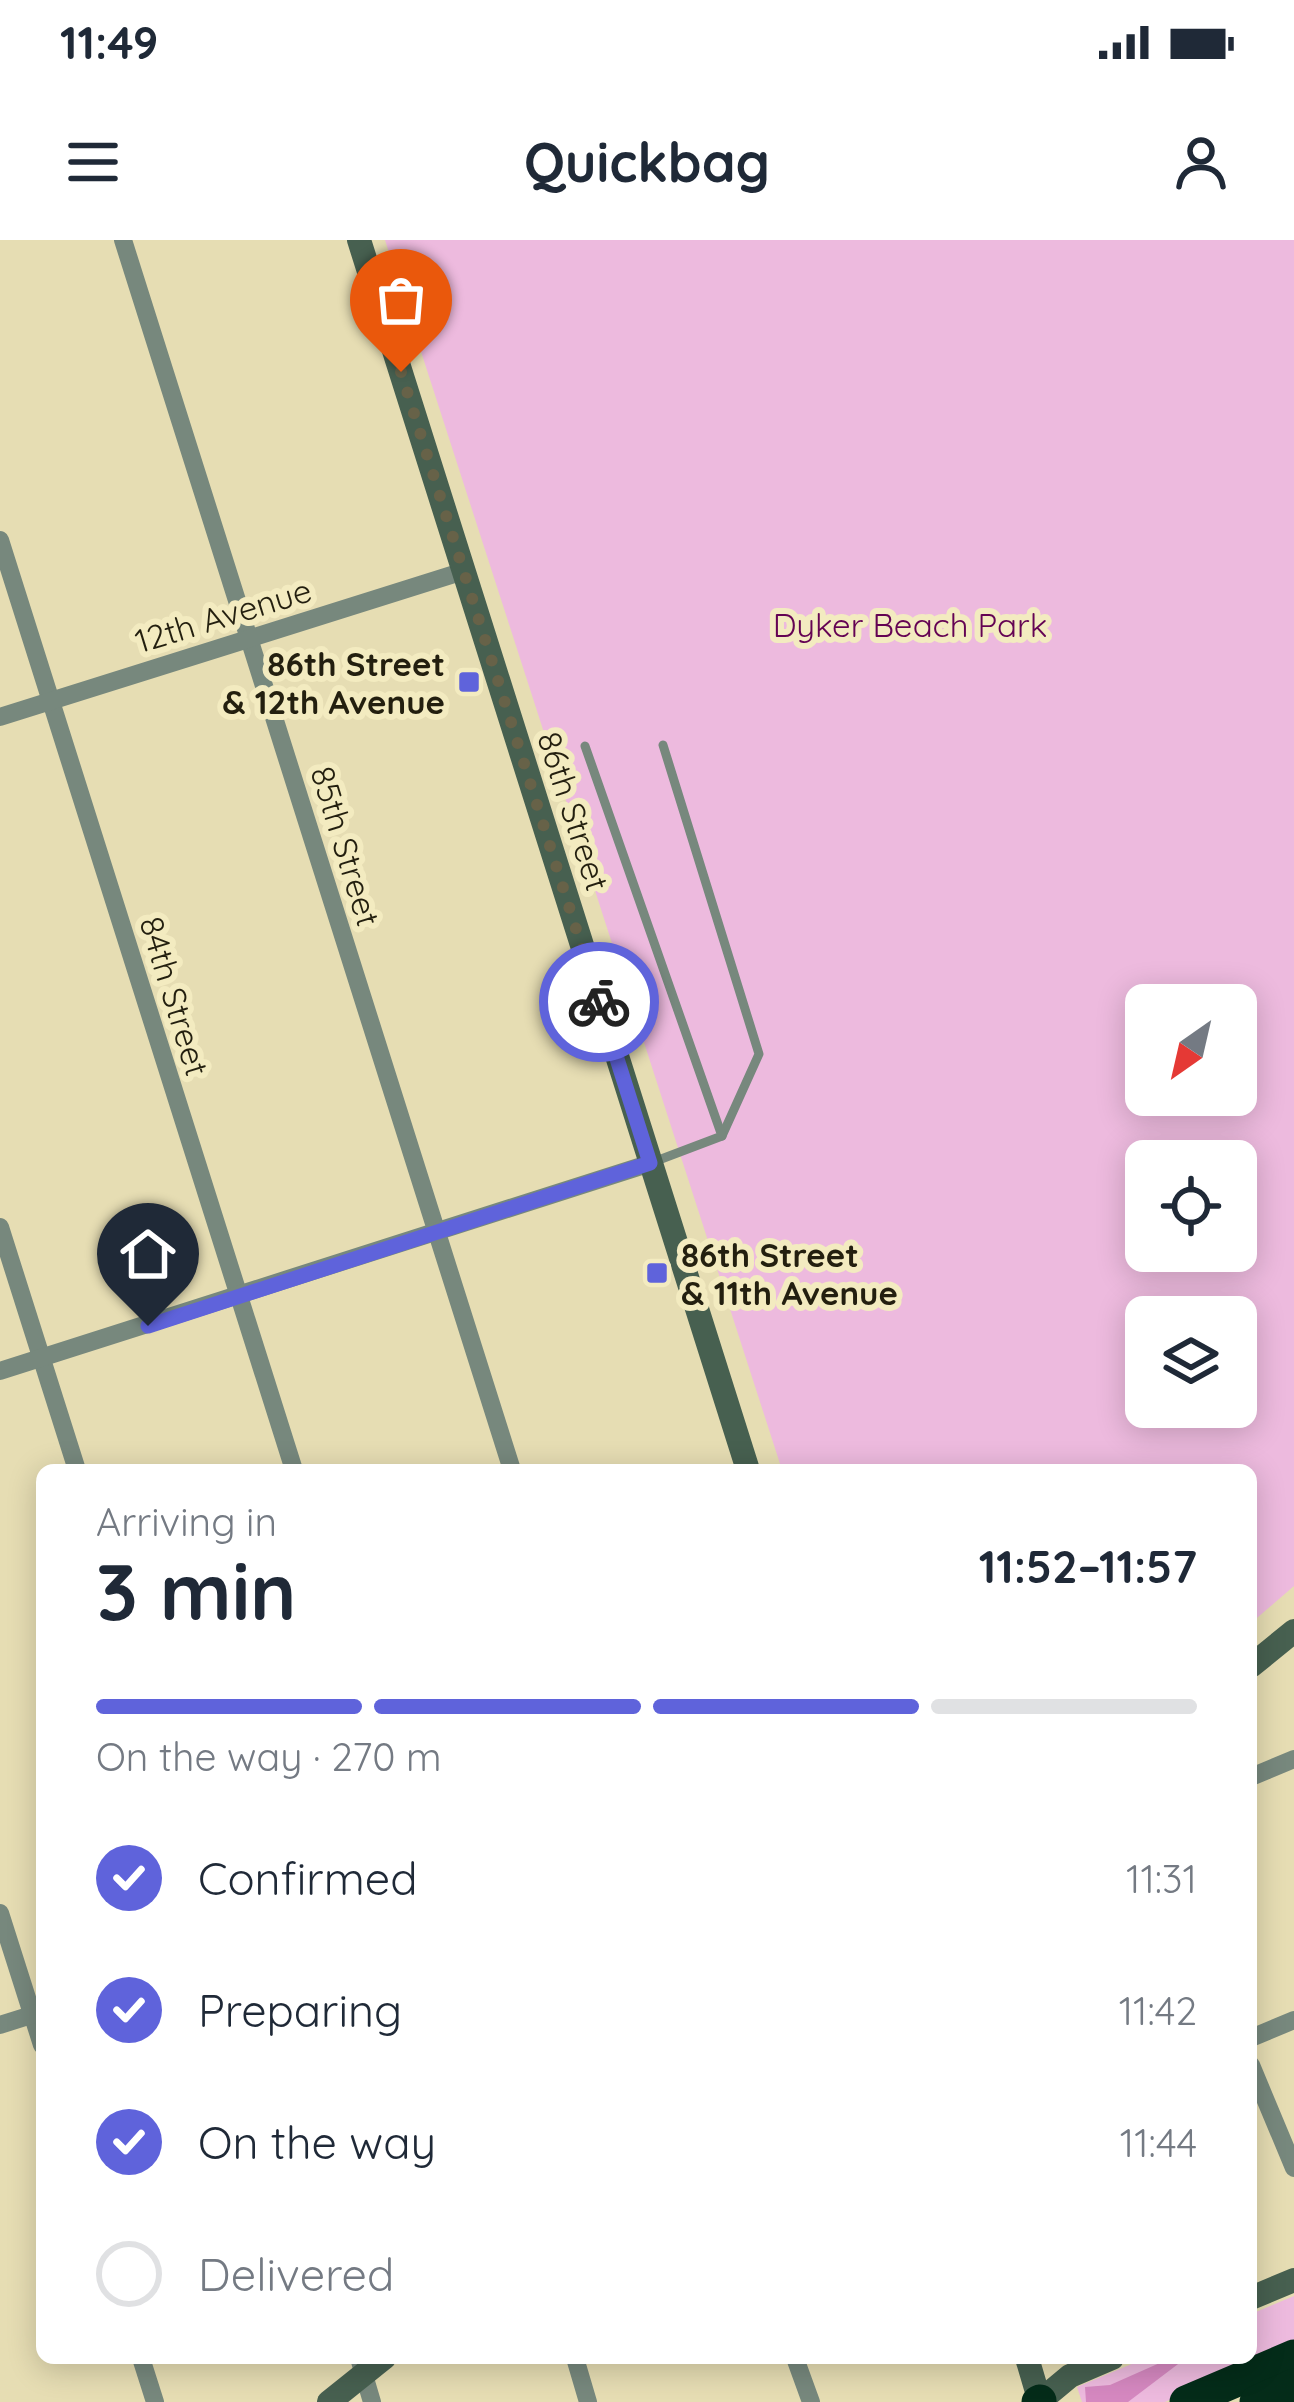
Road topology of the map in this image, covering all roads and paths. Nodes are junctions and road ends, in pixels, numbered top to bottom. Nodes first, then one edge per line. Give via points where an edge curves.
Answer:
1 (123, 240) edge
2 (359, 240) edge
3 (0, 540) edge
4 (464, 571) junction
5 (249, 638) junction
6 (51, 701) junction
7 (0, 717) edge
8 (663, 745) dead end
9 (585, 746) dead end
10 (722, 1136) junction
11 (650, 1163) junction
12 (0, 1227) edge
13 (437, 1235) junction
14 (238, 1299) junction
15 (41, 1358) junction
16 (0, 1371) edge
17 (75, 1464) edge
18 (292, 1464) edge
19 (510, 1464) edge
20 (746, 1464) edge
21 (1294, 1631) edge
22 (1257, 1661) edge
23 (1294, 1759) edge
24 (1257, 1774) edge
25 (0, 1913) edge
26 (36, 2010) edge
27 (36, 2013) edge
28 (1294, 2020) edge
29 (0, 2026) edge
30 (1257, 2035) edge
31 (1257, 2080) edge
32 (1294, 2168) edge
33 (1294, 2280) edge
34 (1257, 2295) edge
35 (1294, 2356) edge
36 (143, 2364) edge
37 (368, 2364) edge
38 (369, 2364) edge
39 (576, 2364) edge
40 (797, 2364) edge
41 (1029, 2364) edge
42 (1098, 2364) edge
43 (1294, 2385) edge
44 (155, 2402) edge
45 (329, 2402) edge
46 (372, 2402) edge
47 (588, 2402) edge
48 (812, 2402) edge
49 (1039, 2402) edge
50 (1186, 2402) edge
51 (1256, 2402) edge

1 - 5 street, 85th Street
2 - 4 main road, 86th Street
3 - 6 street, 84th Street
4 - 5 street, 12th Avenue
4 - 11 main road, 86th Street
5 - 6 street, 12th Avenue
5 - 13 street, 85th Street
6 - 7 street, 12th Avenue
6 - 14 street, 84th Street
8 - 10 lane via 759,1054
9 - 10 lane
10 - 11 lane
11 - 13 street
11 - 20 main road, 86th Street
12 - 15 street
13 - 14 street
13 - 19 street, 85th Street
14 - 15 street
14 - 18 street, 84th Street
15 - 16 street
15 - 17 street
21 - 22 main road
23 - 24 street
25 - 26 street
27 - 29 street
28 - 30 street
31 - 32 street
33 - 34 main road
35 - 50 highway
36 - 44 street
37 - 45 main road
38 - 46 street
39 - 47 street
40 - 48 street
41 - 49 main road
42 - 49 main road
43 - 51 highway

